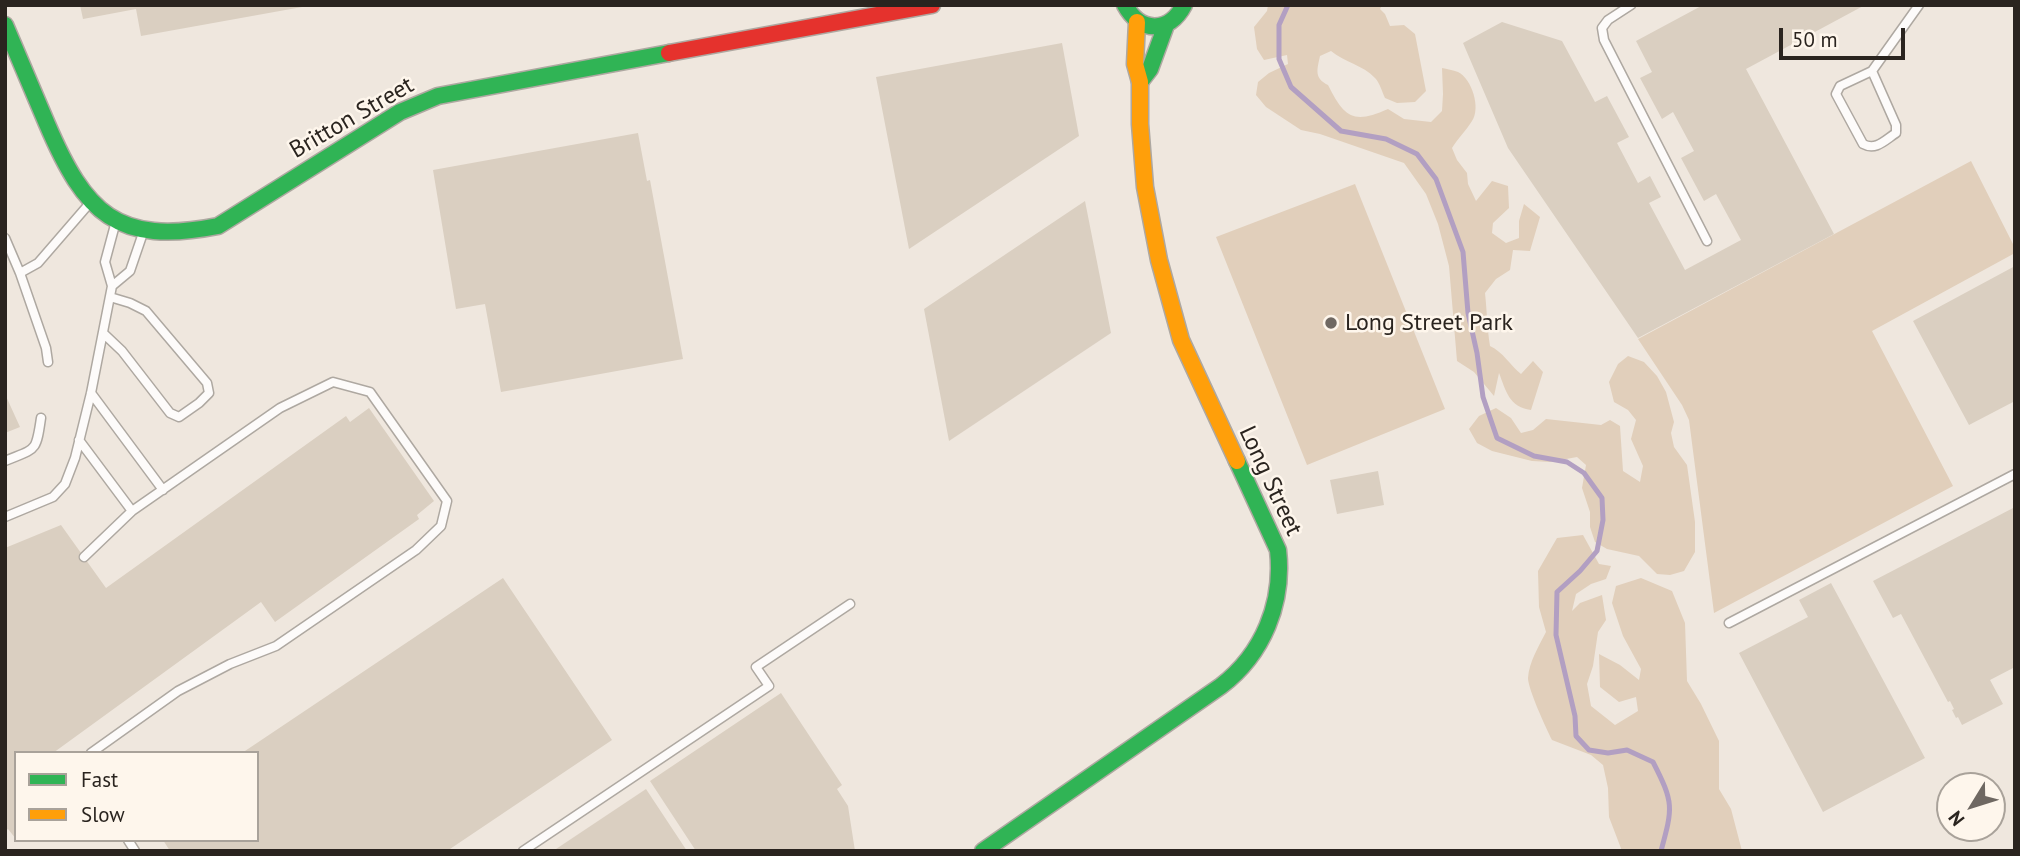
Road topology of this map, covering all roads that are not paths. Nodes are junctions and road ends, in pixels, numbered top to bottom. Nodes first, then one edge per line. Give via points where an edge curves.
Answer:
1 (932, 5) edge
2 (1125, 5) edge
3 (1184, 5) edge
4 (1631, 5) edge
5 (1919, 5) edge
6 (1137, 22) junction
7 (5, 25) edge
8 (1166, 25) junction
9 (1871, 71) junction
10 (1140, 82) junction
11 (91, 202) junction
12 (116, 220) junction
13 (143, 231) junction
14 (5, 238) edge
15 (1707, 241) dead end
16 (20, 273) junction
17 (112, 286) junction
18 (110, 298) junction
19 (103, 333) junction
20 (48, 362) dead end
21 (91, 393) junction
22 (41, 418) dead end
23 (79, 440) junction
24 (5, 461) edge
25 (2015, 474) edge
26 (163, 490) junction
27 (132, 511) junction
28 (5, 517) edge
29 (84, 558) dead end
30 (850, 604) dead end
31 (1729, 623) dead end
32 (94, 751) edge
33 (523, 851) edge
34 (983, 851) edge

1 - 13 street, Britton Street via 438,96 389,118 218,226 174,234
2 - 6 street
3 - 8 street
4 - 15 lane via 1608,20 1602,28 1604,40
5 - 9 lane
6 - 8 street
6 - 10 street, Long Street via 1135,64
7 - 11 street, Britton Street via 63,162
8 - 10 street, Long Street via 1150,69
9 - 9 lane via 1896,133 1870,148 1863,144 1836,94 1840,86
10 - 34 street, Long Street via 1145,187 1159,260 1181,340 1278,550 1281,568 1276,605 1261,641 1241,669
11 - 12 street, Britton Street
11 - 16 lane via 38,263
12 - 13 street, Britton Street
12 - 17 lane via 105,262
13 - 17 lane via 130,271
14 - 16 lane
16 - 20 lane
17 - 18 lane
18 - 19 lane
18 - 19 lane via 146,311 207,383 209,393 178,417 170,413
19 - 21 lane
21 - 23 lane
21 - 26 lane
22 - 24 lane via 35,447
23 - 27 lane
23 - 28 lane via 65,484 53,497
25 - 31 lane
26 - 27 lane
26 - 32 lane via 280,408 333,382 370,392 447,501 441,526 416,550 276,646 178,691
27 - 29 lane
30 - 33 lane via 756,667 769,686

